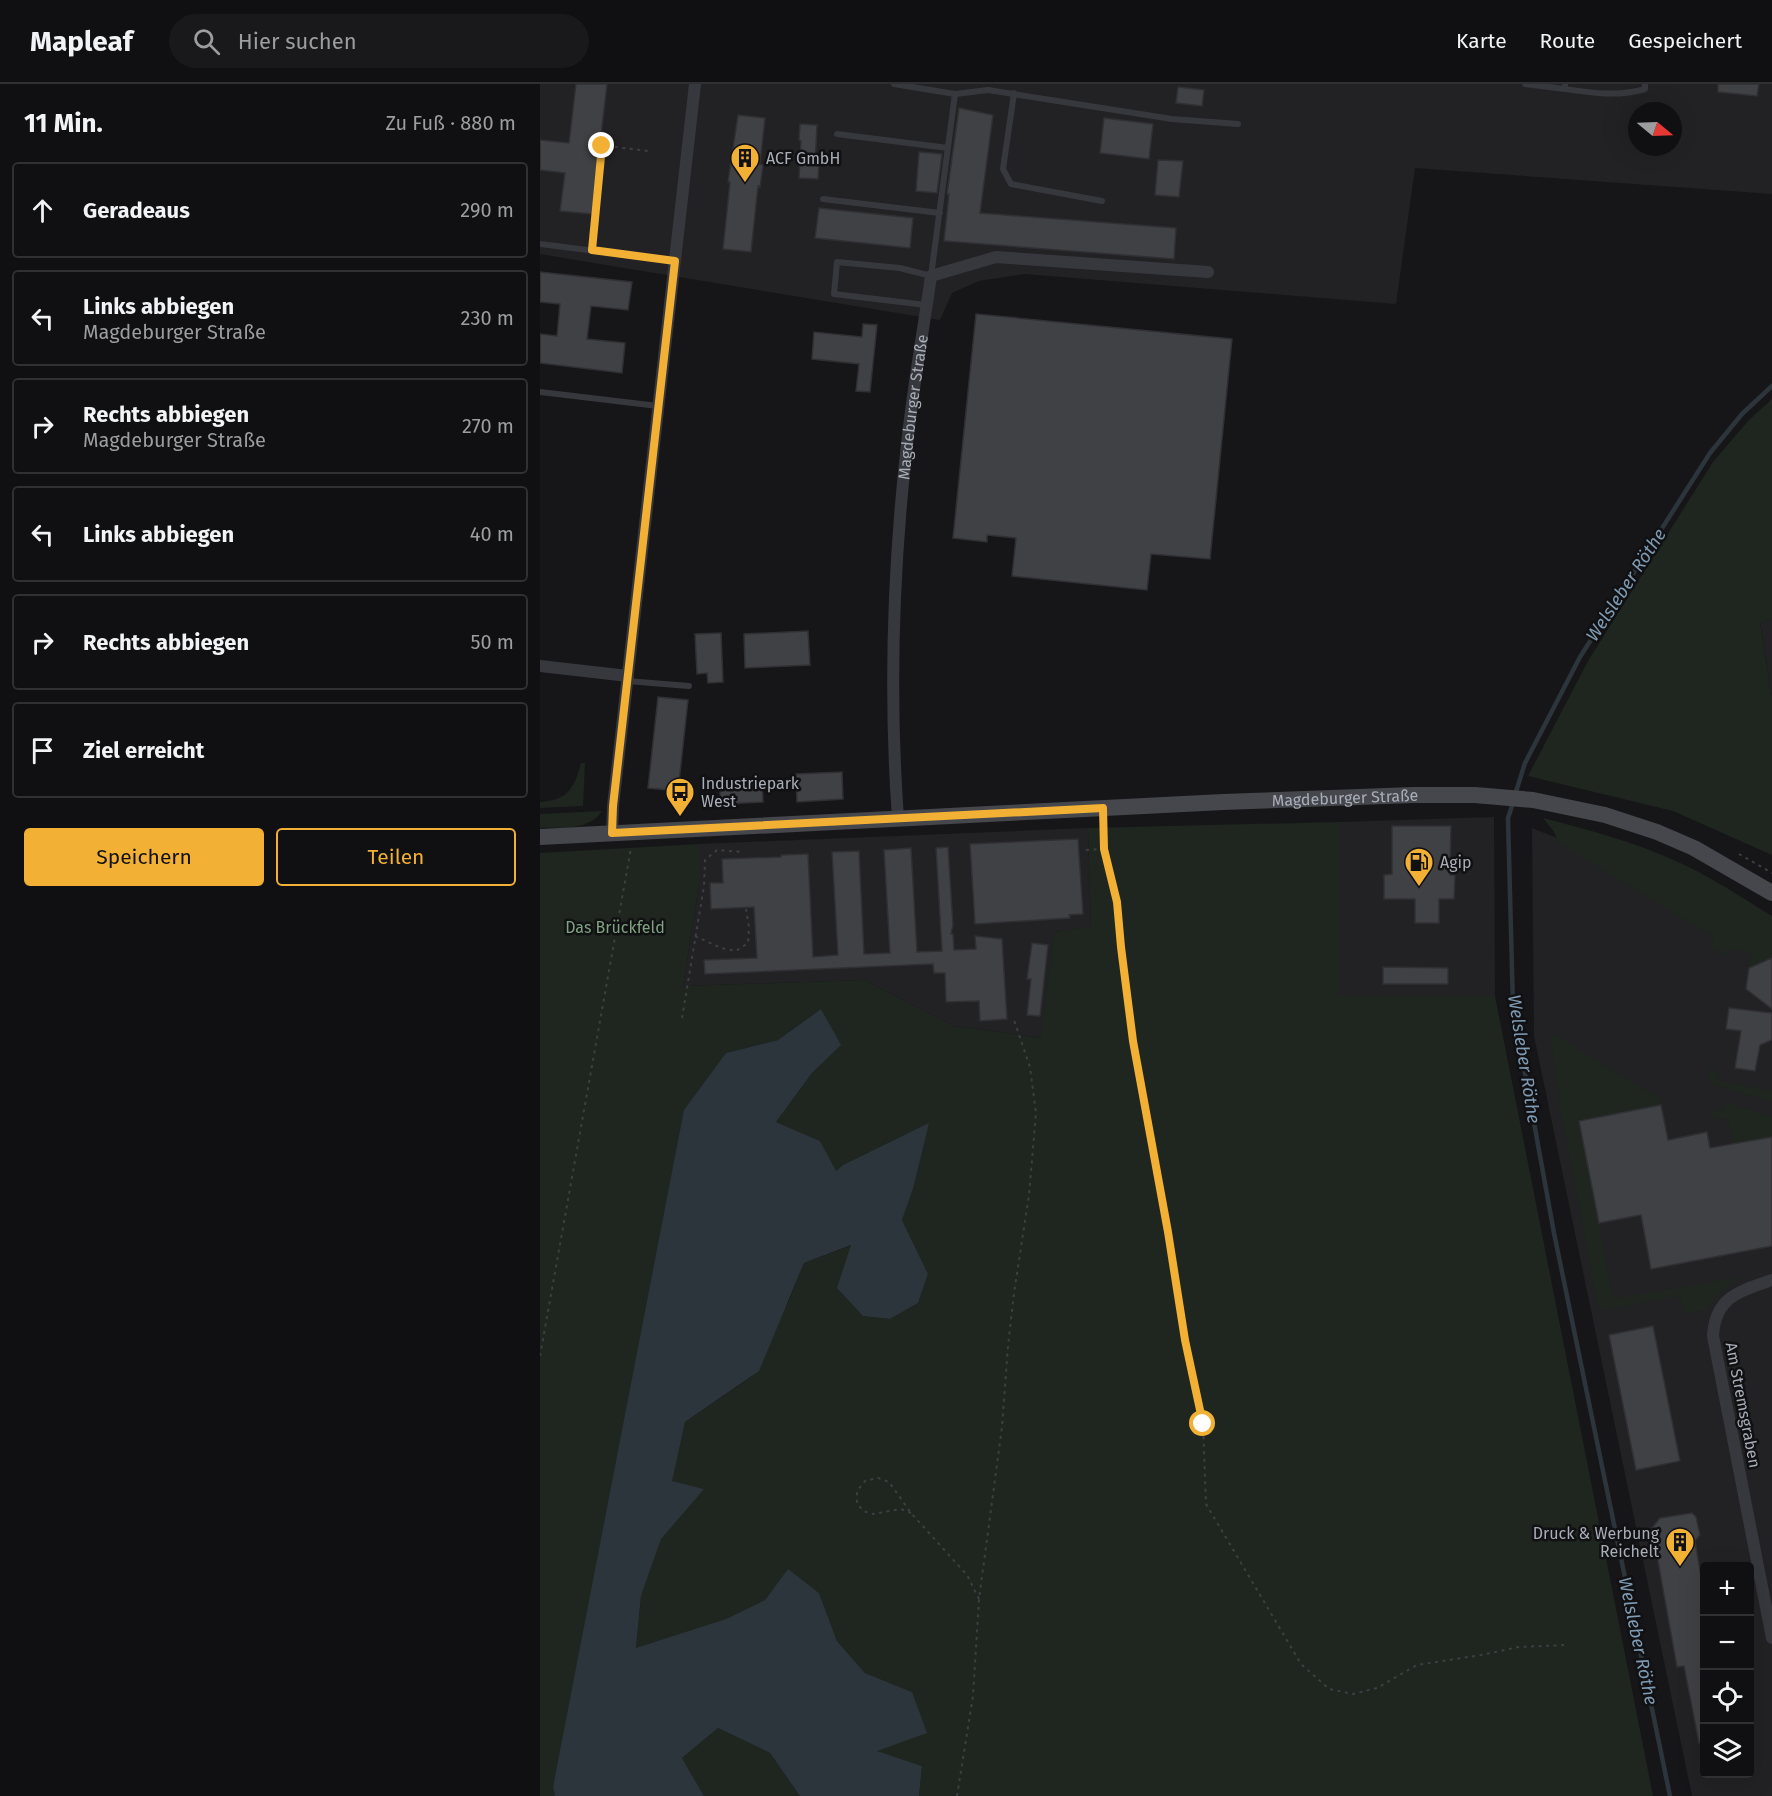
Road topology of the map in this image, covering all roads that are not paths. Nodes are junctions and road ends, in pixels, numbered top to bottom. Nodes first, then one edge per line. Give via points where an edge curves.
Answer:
1 (695, 84) edge
2 (894, 84) edge
3 (1525, 84) edge
4 (1645, 84) edge
5 (1565, 86) edge
6 (1014, 93) junction
7 (955, 94) junction
8 (1238, 124) dead end
9 (837, 134) dead end
10 (948, 148) junction
11 (823, 199) dead end
12 (1102, 201) dead end
13 (940, 213) junction
14 (540, 244) edge
15 (675, 261) junction
16 (1208, 273) dead end
17 (931, 276) junction
18 (927, 305) junction
19 (540, 392) edge
20 (658, 406) junction
21 (540, 666) edge
22 (628, 679) junction
23 (689, 686) dead end
24 (898, 818) junction
25 (612, 833) junction
26 (540, 837) edge
27 (1772, 893) edge
28 (1772, 1280) edge
29 (1772, 1638) edge

1 - 15 street
2 - 7 lane
3 - 5 lane
4 - 5 lane via 1645,90 1629,94 1597,94
6 - 7 lane via 988,90
6 - 8 lane via 1173,119
6 - 12 lane via 1003,169 1011,184
7 - 10 lane
9 - 10 lane
10 - 13 lane
11 - 13 lane
13 - 17 lane
14 - 15 lane
15 - 20 street
16 - 17 street via 996,257
17 - 18 street, Magdeburger Straße
17 - 18 lane via 900,268 837,262 834,294
18 - 24 street, Magdeburger Straße via 907,442 897,553 892,720
19 - 20 lane
20 - 22 street
21 - 22 street
22 - 23 lane
22 - 25 street
24 - 25 main road, Magdeburger Straße
24 - 27 main road, Magdeburger Straße via 1413,795 1510,797 1605,814 1657,832 1694,848
25 - 26 main road, Magdeburger Straße
28 - 29 street, Am Stremsgraben via 1736,1292 1722,1305 1713,1336

